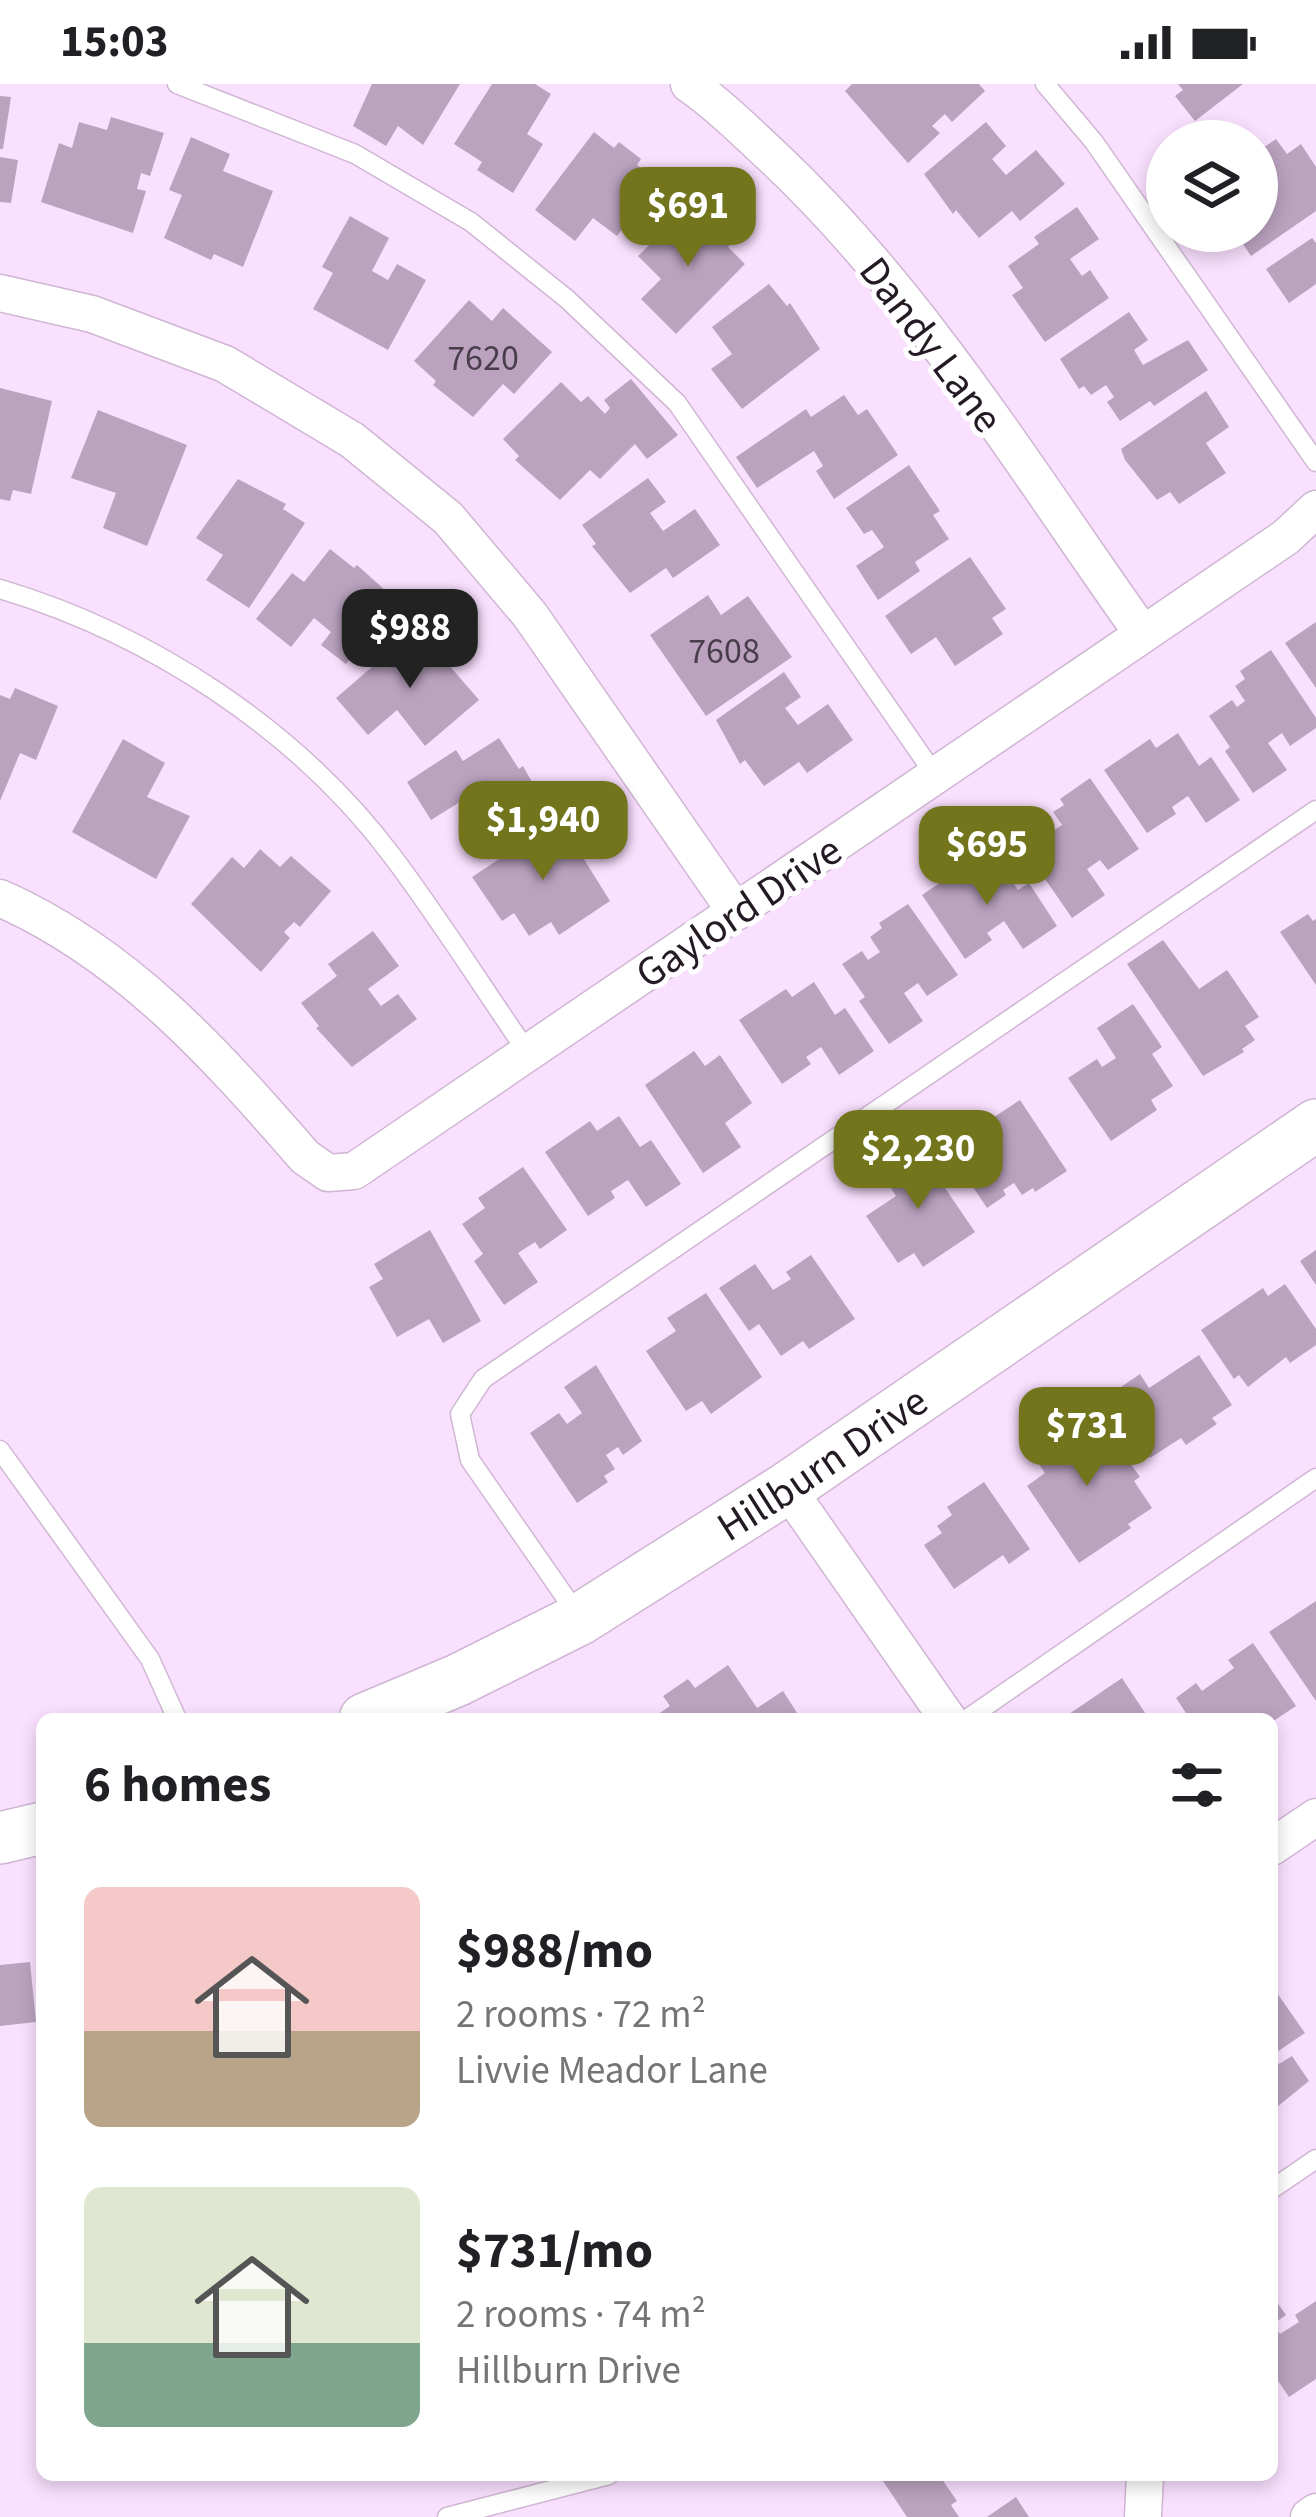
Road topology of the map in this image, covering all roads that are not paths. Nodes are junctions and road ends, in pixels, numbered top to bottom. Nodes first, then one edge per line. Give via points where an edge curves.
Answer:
1 (177, 84) edge
2 (689, 84) edge
3 (1045, 84) edge
4 (0, 293) edge
5 (1316, 462) edge
6 (1316, 509) edge
7 (0, 589) edge
8 (1142, 633) junction
9 (938, 778) junction
10 (1316, 810) edge
11 (0, 898) edge
12 (736, 911) junction
13 (528, 1053) junction
14 (1316, 1125) edge
15 (0, 1450) edge
16 (1316, 1478) edge
17 (787, 1488) junction
18 (580, 1619) junction
19 (174, 1713) edge
20 (379, 1713) edge
21 (945, 1713) edge
22 (976, 1713) edge
23 (1316, 1817) edge
24 (36, 1829) edge
25 (0, 1838) edge
26 (1278, 1843) edge
27 (1316, 2159) edge
28 (1278, 2185) edge
29 (586, 2481) edge
30 (1145, 2481) edge
31 (447, 2517) edge
32 (1143, 2517) edge

1 - 9 lane via 355,154 471,222 567,299 676,403
2 - 8 street, Dandy Lane via 828,209 930,334
3 - 5 lane via 1094,142
4 - 12 street via 92,314 226,364 352,440 448,518 530,615
6 - 8 street, Gaylord Drive
7 - 13 lane via 158,655 311,768 392,855
8 - 9 street, Gaylord Drive
9 - 12 street, Gaylord Drive
10 - 18 lane via 483,1379 460,1414 470,1460
11 - 13 street, Gaylord Drive via 97,954 178,1017 328,1173 354,1171
12 - 13 street, Gaylord Drive
14 - 17 street, Hillburn Drive
15 - 19 lane via 150,1659
16 - 22 lane
17 - 18 street, Hillburn Drive
17 - 21 street
18 - 20 street, Hillburn Drive
23 - 26 street
24 - 25 street
27 - 28 lane
29 - 31 lane
30 - 32 street

